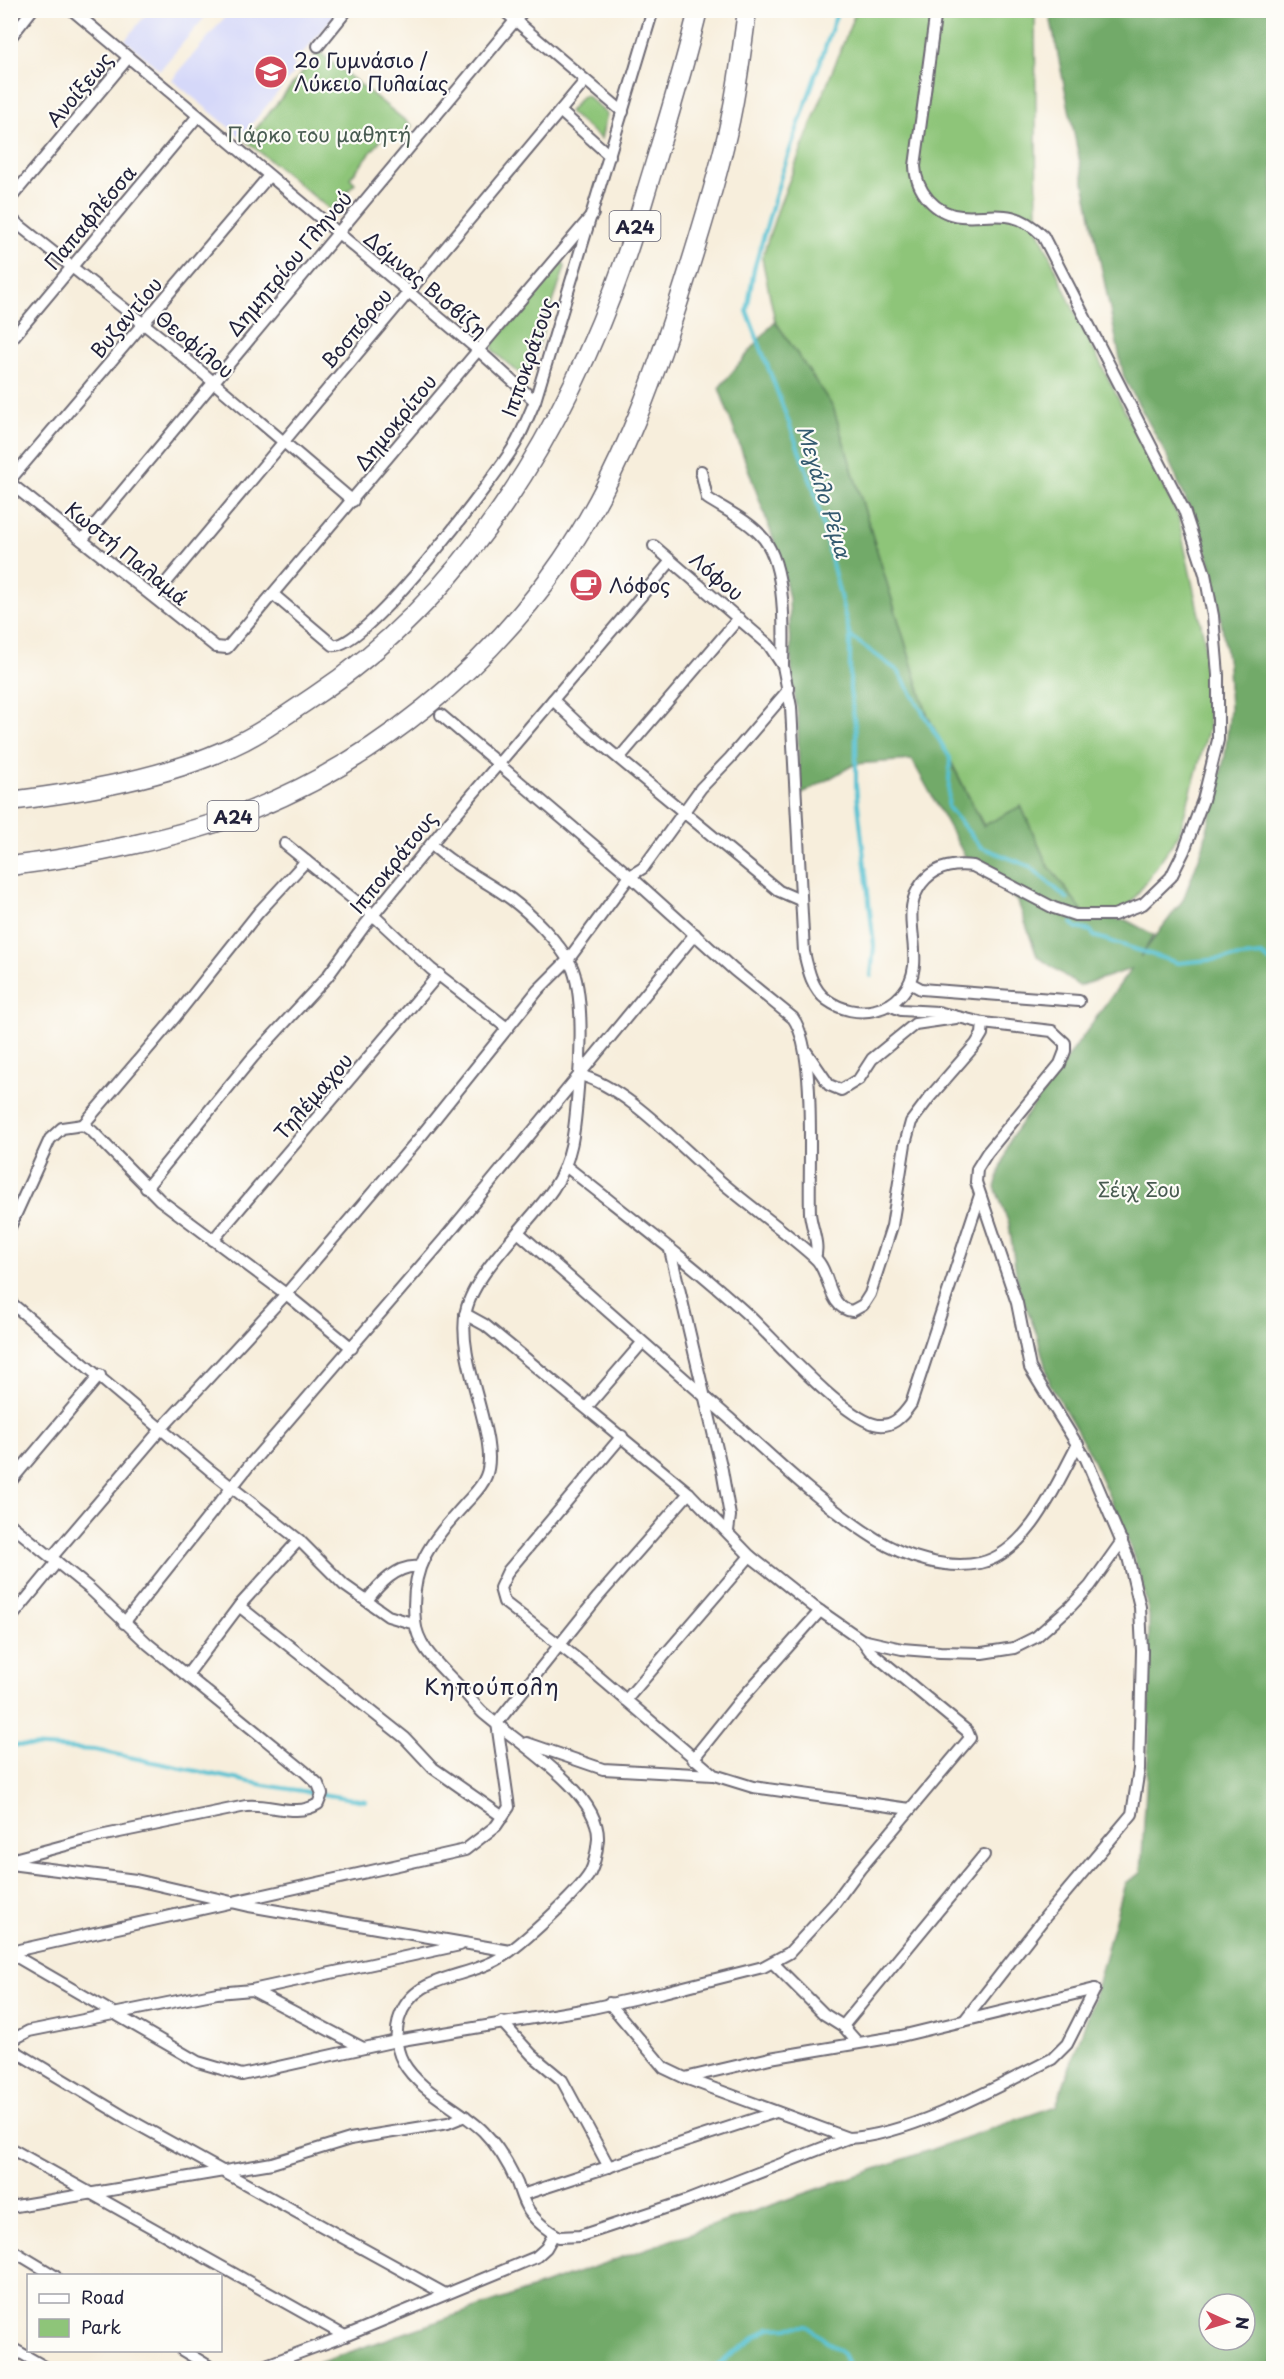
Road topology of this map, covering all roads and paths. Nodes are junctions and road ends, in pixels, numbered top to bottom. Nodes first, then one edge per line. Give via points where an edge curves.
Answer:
1 (32, 10) edge
2 (72, 10) edge
3 (347, 10) edge
4 (503, 10) edge
5 (524, 10) edge
6 (652, 10) edge
7 (698, 10) edge
8 (747, 10) edge
9 (936, 10) edge
10 (515, 21) junction
11 (10, 38) edge
12 (318, 46) dead end
13 (128, 58) junction
14 (585, 81) junction
15 (560, 111) junction
16 (622, 112) junction
17 (197, 117) junction
18 (610, 156) junction
19 (268, 177) junction
20 (10, 199) edge
21 (593, 214) junction
22 (10, 218) edge
23 (338, 235) junction
24 (72, 266) junction
25 (409, 293) junction
26 (143, 324) junction
27 (10, 341) edge
28 (478, 350) junction
29 (213, 381) junction
30 (535, 401) junction
31 (284, 442) junction
32 (701, 471) dead end
33 (10, 481) edge
34 (353, 501) junction
35 (82, 540) junction
36 (654, 546) dead end
37 (671, 561) junction
38 (274, 595) junction
39 (154, 597) junction
40 (739, 618) junction
41 (222, 649) joint
42 (783, 666) junction
43 (789, 689) junction
44 (553, 700) junction
45 (441, 715) dead end
46 (620, 757) junction
47 (498, 764) junction
48 (10, 801) edge
49 (684, 811) junction
50 (285, 844) dead end
51 (431, 844) junction
52 (306, 861) junction
53 (10, 866) edge
54 (630, 876) junction
55 (800, 900) junction
56 (373, 915) junction
57 (695, 934) junction
58 (568, 960) junction
59 (439, 974) junction
60 (910, 983) junction
61 (1079, 1001) dead end
62 (890, 1005) junction
63 (959, 1017) junction
64 (983, 1023) junction
65 (507, 1028) junction
66 (804, 1048) junction
67 (579, 1075) junction
68 (83, 1125) junction
69 (567, 1167) junction
70 (146, 1188) junction
71 (980, 1195) junction
72 (10, 1227) edge
73 (518, 1232) junction
74 (213, 1240) junction
75 (670, 1250) junction
76 (815, 1258) junction
77 (286, 1294) junction
78 (10, 1302) edge
79 (465, 1314) junction
80 (642, 1343) junction
81 (352, 1348) junction
82 (100, 1375) junction
83 (705, 1397) junction
84 (586, 1407) junction
85 (162, 1428) junction
86 (622, 1436) junction
87 (1078, 1444) junction
88 (10, 1482) edge
89 (233, 1487) junction
90 (688, 1493) junction
91 (10, 1524) edge
92 (728, 1531) junction
93 (298, 1540) junction
94 (1122, 1541) junction
95 (750, 1556) junction
96 (55, 1559) junction
97 (418, 1567) junction
98 (367, 1600) junction
99 (239, 1606) junction
100 (820, 1611) junction
101 (10, 1619) edge
102 (124, 1623) junction
103 (415, 1624) junction
104 (862, 1640) junction
105 (559, 1644) junction
106 (187, 1675) junction
107 (626, 1700) junction
108 (496, 1723) junction
109 (518, 1740) junction
110 (693, 1759) junction
111 (714, 1775) junction
112 (910, 1809) junction
113 (502, 1817) junction
114 (984, 1855) dead end
115 (10, 1862) edge
116 (228, 1902) junction
117 (466, 1943) junction
118 (510, 1951) junction
119 (10, 1952) edge
120 (773, 1963) junction
121 (252, 1990) junction
122 (609, 2003) junction
123 (113, 2013) junction
124 (964, 2021) junction
125 (502, 2022) junction
126 (843, 2026) junction
127 (396, 2040) junction
128 (10, 2041) edge
129 (857, 2042) junction
130 (10, 2048) edge
131 (363, 2048) junction
132 (685, 2078) junction
133 (777, 2112) junction
134 (465, 2116) junction
135 (848, 2138) junction
136 (10, 2148) edge
137 (609, 2167) junction
138 (224, 2172) junction
139 (95, 2194) junction
140 (522, 2195) junction
141 (10, 2207) edge
142 (554, 2234) junction
143 (10, 2249) edge
144 (52, 2274) edge
145 (445, 2294) junction
146 (345, 2336) junction
147 (10, 2347) edge
148 (185, 2352) edge
149 (47, 2368) edge
150 (212, 2368) edge
151 (258, 2368) edge

1 - 11 street
2 - 13 street, Δόμνας Βισβίζη
3 - 12 street
4 - 10 street
5 - 10 street, Δημητρίου Γληνού
6 - 16 street, Ιπποκράτους
7 - 48 highway, Α24 via 627,254 597,330 531,465 481,537 440,585 352,671 293,712 230,748 186,764 99,786
8 - 53 highway, Α24 via 724,150 660,356 611,475 562,560 520,614 474,665 417,714 341,765 295,790 229,818 142,842
9 - 60 street via 915,166 918,184 928,199 949,213 1023,220 1052,250 1184,510 1205,574 1213,616 1218,740 1211,774 1184,851 1171,877 1153,896 1114,915 1084,916 1054,908 973,866 944,866 923,882 913,903 916,962
10 - 14 street
10 - 23 street, Δημητρίου Γληνού
13 - 17 street, Δόμνας Βισβίζη
13 - 20 street, Ανοίξεως
14 - 15 street, Βοσπόρου
14 - 16 street
15 - 18 street
15 - 25 street, Βοσπόρου
16 - 18 street, Ιπποκράτους
17 - 19 street, Δόμνας Βισβίζη
17 - 24 street, Παπαφλέσσα
18 - 21 street, Ιπποκράτους
19 - 23 street, Δόμνας Βισβίζη
19 - 26 street, Βυζαντίου
21 - 28 street, Δημοκρίτου
21 - 30 street, Ιπποκράτους
22 - 24 street, Θεοφίλου
23 - 25 street, Δόμνας Βισβίζη
23 - 29 street, Δημητρίου Γληνού
24 - 26 street, Θεοφίλου
24 - 27 street, Παπαφλέσσα
25 - 28 street, Δόμνας Βισβίζη
25 - 31 street, Βοσπόρου
26 - 29 street, Θεοφίλου
26 - 33 street, Βυζαντίου
28 - 30 street, Δόμνας Βισβίζη
28 - 34 street, Δημοκρίτου
29 - 31 street, Θεοφίλου
29 - 35 street, Δημητρίου Γληνού
30 - 38 street, Ιπποκράτους via 517,442 461,519 397,595 345,643 333,645
31 - 34 street, Θεοφίλου
31 - 39 street, Βοσπόρου
32 - 42 street via 707,498 764,539 772,555 780,585
33 - 35 street, Κωστή Παλαμά
34 - 38 street, Δημοκρίτου
35 - 39 street, Κωστή Παλαμά
36 - 37 street, Λόφου
37 - 40 street, Λόφου
37 - 44 street, Ιπποκράτους
38 - 41 street, Δημοκρίτου via 233,642
39 - 41 street, Κωστή Παλαμά
40 - 42 street, Λόφου via 769,645
40 - 46 street
42 - 43 street
43 - 49 street
43 - 55 street
44 - 46 street
44 - 47 street, Ιπποκράτους
45 - 47 street
46 - 49 street
47 - 51 street, Ιπποκράτους
47 - 54 street
49 - 54 street via 643,868
49 - 55 street via 779,891
50 - 52 street
51 - 56 street, Ιπποκράτους
51 - 58 street via 521,908
52 - 56 street
52 - 68 street via 258,913
54 - 57 street
54 - 58 street
55 - 62 street via 807,965 826,1000 851,1011
56 - 59 street
56 - 70 street, Ιπποκράτους via 327,977 253,1057
57 - 66 street via 793,1018 799,1025
57 - 67 street
58 - 65 street
58 - 67 street via 574,973 580,1025
59 - 65 street
59 - 74 street, Τηλέμαχου
60 - 61 street via 921,989
60 - 62 street
62 - 63 street via 901,1010
63 - 64 street
63 - 66 street via 915,1024 872,1059 859,1079 842,1090 829,1085
64 - 71 street via 1052,1031 1063,1040 1065,1048 1054,1072 980,1163 975,1179
64 - 76 street via 976,1044 911,1122 894,1217 863,1305 852,1311 838,1305 826,1273
65 - 77 street
66 - 76 street
67 - 69 street
67 - 76 street via 603,1085 642,1113
67 - 81 street
68 - 70 street
68 - 72 street via 62,1128 50,1139
69 - 73 street
69 - 75 street
70 - 74 street
71 - 75 street via 911,1404 901,1418 886,1424 872,1424 842,1406 746,1313
71 - 87 street via 1017,1303 1030,1368
73 - 79 street via 475,1288
73 - 80 street
74 - 77 street
75 - 83 street
77 - 81 street
77 - 85 street
78 - 82 street
79 - 84 street via 485,1324
79 - 97 street via 466,1354 489,1451 488,1470 477,1491 430,1544
80 - 83 street
80 - 84 street
81 - 89 street
82 - 85 street
82 - 88 street
83 - 87 street via 869,1534 891,1547 936,1562 980,1563 1018,1539 1041,1512
83 - 92 street via 728,1499
84 - 86 street
85 - 89 street
85 - 96 street
86 - 90 street
86 - 105 street via 502,1580 504,1602
87 - 94 street
89 - 93 street
89 - 102 street
90 - 92 street
90 - 105 street
91 - 96 street
92 - 95 street
93 - 98 street via 344,1585
93 - 99 street
94 - 104 street via 1071,1606 1036,1637 1008,1650 940,1652
94 - 124 street via 1138,1594 1142,1624 1139,1769 1132,1814
95 - 100 street
95 - 107 street
96 - 101 street
96 - 102 street
97 - 98 street via 404,1567
97 - 103 street
98 - 103 street via 388,1616
99 - 106 street
99 - 113 street via 405,1738 433,1768
100 - 104 street
100 - 110 street
102 - 106 street
103 - 108 street via 428,1653
104 - 112 street via 870,1651 970,1734 968,1742
105 - 107 street
105 - 108 street
106 - 115 street via 318,1784 322,1794 318,1804 292,1811 246,1806 100,1836
107 - 110 street
108 - 109 street
108 - 113 street via 509,1807
109 - 111 street via 603,1769
109 - 118 street via 590,1809 598,1837 592,1868 583,1882
110 - 111 street
111 - 112 street via 753,1787
112 - 120 street via 834,1904 794,1948
113 - 116 street via 465,1850
114 - 126 street
115 - 116 street via 136,1880
116 - 117 street
116 - 119 street
117 - 118 street
117 - 121 street
118 - 127 street via 488,1965 414,1993 400,2014
119 - 123 street
120 - 122 street
120 - 126 street via 824,2014
121 - 123 street
121 - 131 street
122 - 125 street
122 - 132 street via 659,2064
123 - 128 street via 29,2031
123 - 131 street via 198,2062 242,2074
124 - 129 street
124 - 135 street via 1095,1989 1067,2044 1052,2059 910,2125
125 - 127 street
125 - 137 street via 562,2080
126 - 129 street
127 - 131 street
127 - 134 street via 411,2073
129 - 132 street
130 - 138 street
132 - 133 street
133 - 135 street
133 - 137 street
134 - 138 street via 448,2123 350,2139 300,2156
134 - 140 street via 495,2145
135 - 142 street via 742,2181 580,2236 564,2238
136 - 139 street
137 - 140 street
138 - 139 street
138 - 145 street
139 - 141 street
139 - 146 street
140 - 142 street via 530,2213
142 - 145 street via 536,2257
143 - 144 street
145 - 146 street
146 - 151 street
147 - 149 street
148 - 150 street

